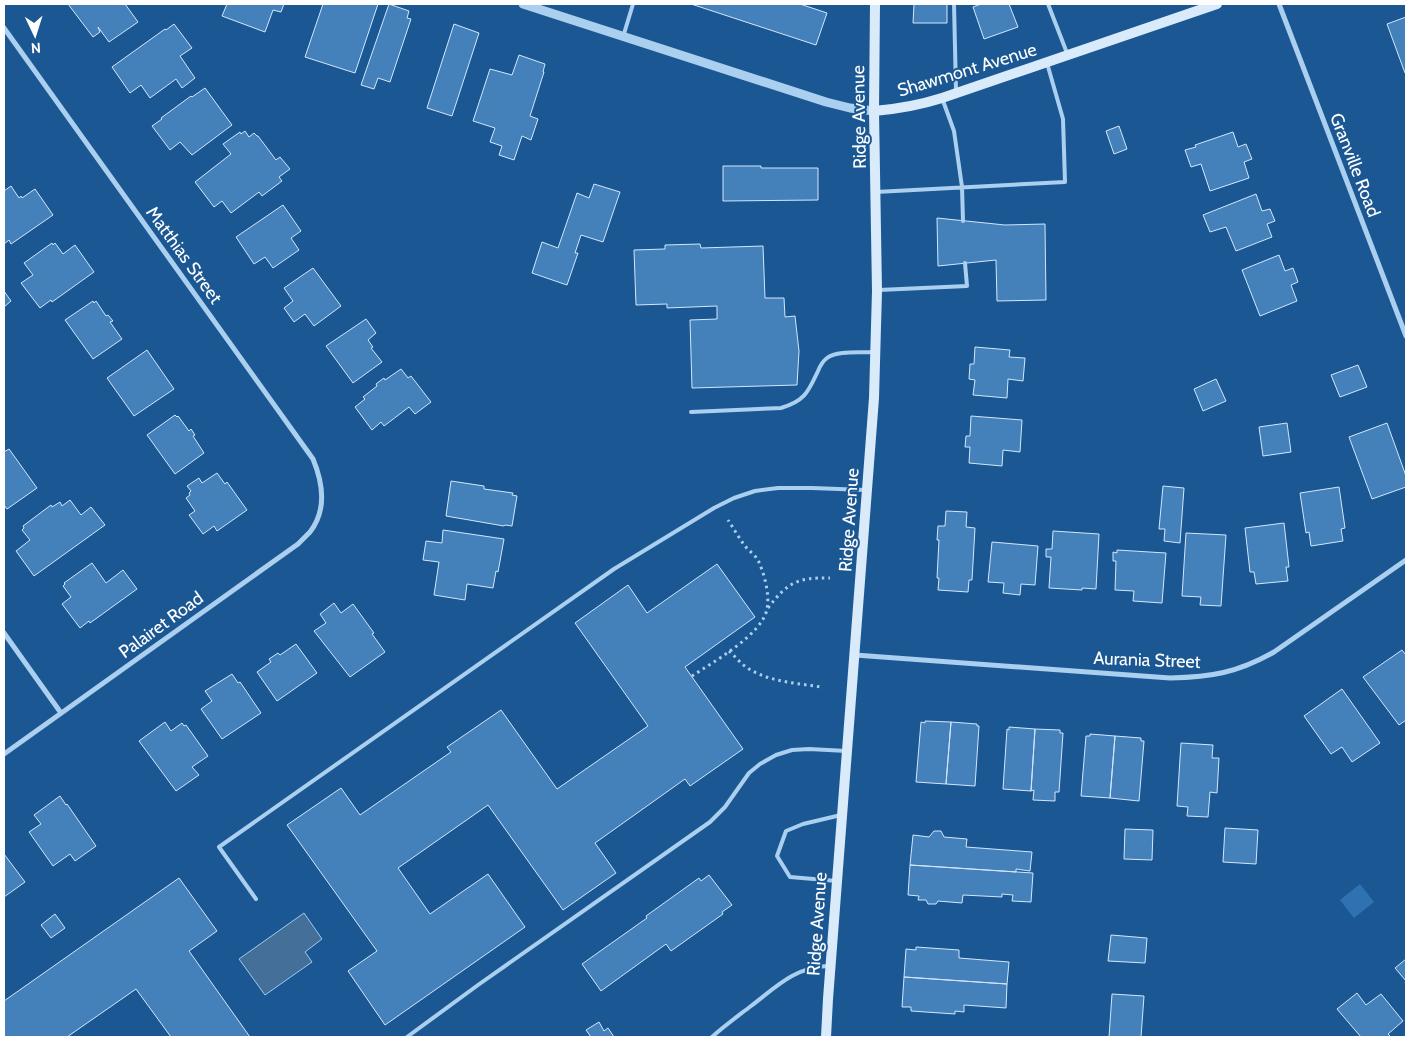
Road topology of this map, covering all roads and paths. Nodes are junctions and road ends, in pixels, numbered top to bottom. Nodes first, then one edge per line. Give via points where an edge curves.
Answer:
1 (523, 4) edge
2 (633, 4) edge
3 (875, 4) edge
4 (954, 4) edge
5 (1048, 4) edge
6 (1217, 4) edge
7 (1279, 4) edge
8 (4, 28) edge
9 (623, 37) junction
10 (1068, 55) junction
11 (1047, 62) junction
12 (956, 94) junction
13 (942, 98) junction
14 (874, 110) junction
15 (962, 187) junction
16 (876, 192) junction
17 (963, 221) dead end
18 (965, 263) dead end
19 (877, 291) junction
20 (1406, 336) edge
21 (876, 352) junction
22 (691, 412) dead end
23 (867, 490) junction
24 (321, 507) joint
25 (724, 515) dead end
26 (1406, 560) edge
27 (830, 578) dead end
28 (767, 609) junction
29 (4, 633) edge
30 (729, 651) junction
31 (855, 655) junction
32 (692, 676) dead end
33 (821, 687) dead end
34 (61, 713) junction
35 (847, 751) junction
36 (4, 754) edge
37 (842, 815) junction
38 (837, 881) junction
39 (256, 899) dead end
40 (831, 966) junction
41 (407, 1037) edge
42 (712, 1037) edge
43 (826, 1037) edge

1 - 9 street, Shawmont Avenue
2 - 9 lane
3 - 14 main road, Ridge Avenue
4 - 12 lane
5 - 10 lane
6 - 10 main road, Shawmont Avenue
7 - 20 street, Granville Road
8 - 24 street, Matthias Street via 313,459 320,476
9 - 14 street, Shawmont Avenue via 826,102
10 - 11 main road, Shawmont Avenue
11 - 12 main road, Shawmont Avenue
11 - 15 lane via 1063,119 1065,182
12 - 13 main road, Shawmont Avenue
13 - 14 main road, Shawmont Avenue via 906,107
13 - 15 lane via 954,131
14 - 16 main road, Ridge Avenue
15 - 16 lane
15 - 17 lane
16 - 19 main road, Ridge Avenue
18 - 19 lane via 967,286
19 - 21 main road, Ridge Avenue
21 - 22 lane via 838,353 827,357 810,388 794,404 781,408
21 - 23 main road, Ridge Avenue
23 - 31 main road, Ridge Avenue
23 - 39 lane via 778,488 755,491 714,508 614,569 220,847
24 - 34 street, Palairet Road via 310,532 298,544
25 - 28 path via 757,558 764,574
26 - 31 street, Aurania Street via 1274,652 1236,670 1216,675 1170,678
27 - 28 path via 794,582
28 - 30 path via 757,629
29 - 34 street
30 - 32 path
30 - 33 path via 747,667 764,676
31 - 35 main road, Ridge Avenue
34 - 36 street, Palairet Road
35 - 37 main road, Ridge Avenue
35 - 41 lane via 792,750 760,764 710,822
37 - 38 main road, Ridge Avenue
37 - 38 lane via 786,831 777,856 790,877
38 - 40 main road, Ridge Avenue
40 - 42 lane via 816,966 786,978
40 - 43 main road, Ridge Avenue

